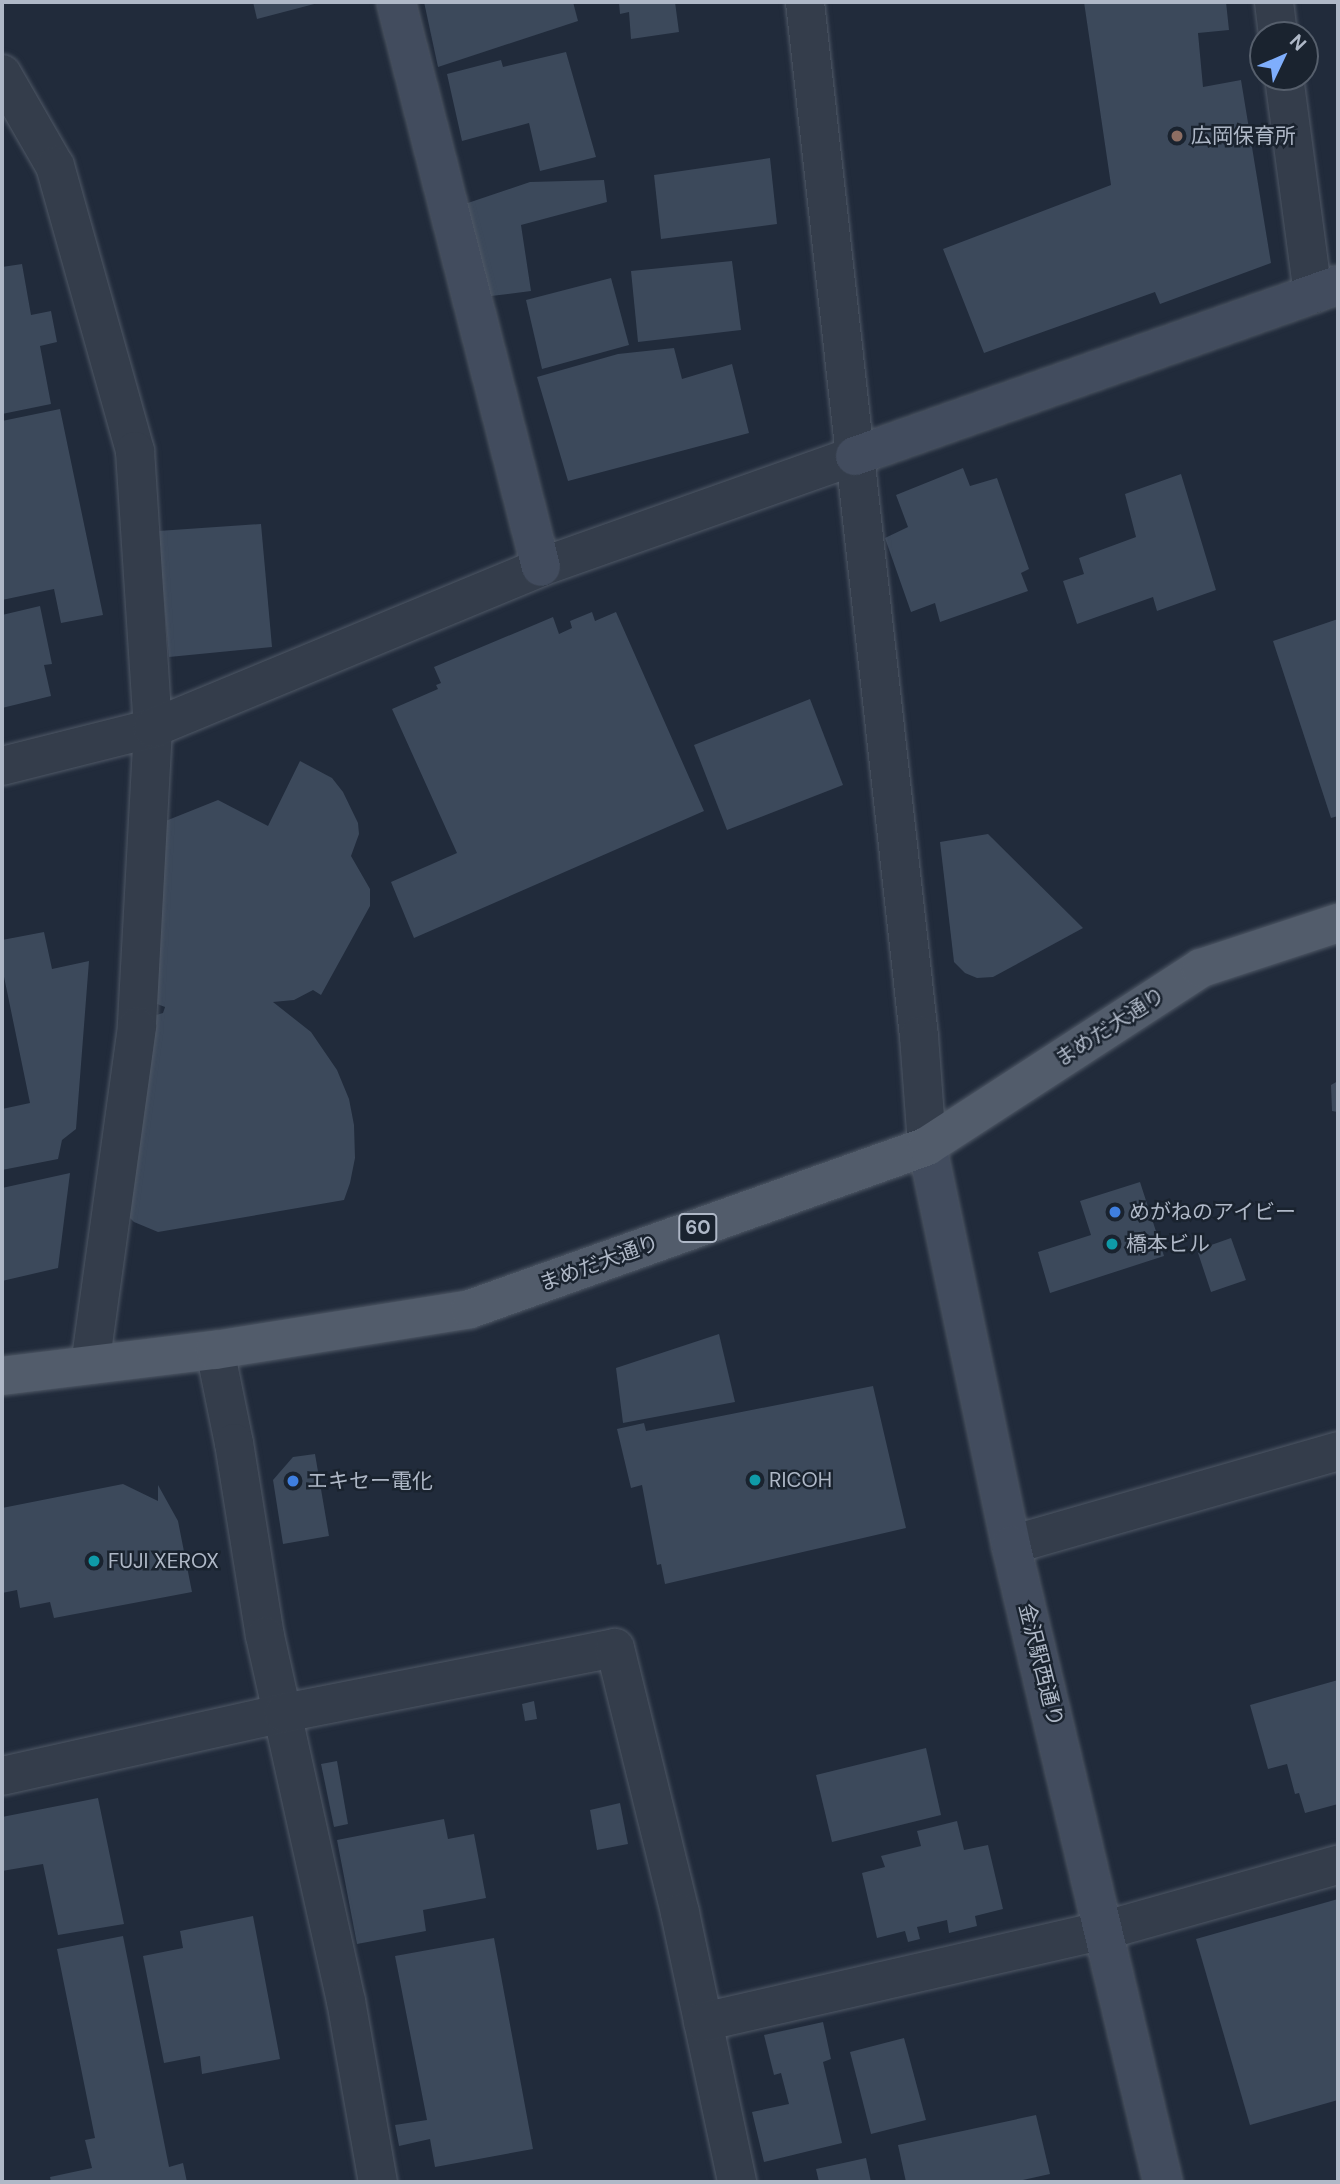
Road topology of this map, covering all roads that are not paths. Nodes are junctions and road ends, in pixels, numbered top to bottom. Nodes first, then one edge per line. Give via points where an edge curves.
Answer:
1 (396, 2) edge
2 (805, 2) edge
3 (1274, 2) edge
4 (1276, 21) edge
5 (2, 74) edge
6 (1287, 91) edge
7 (1326, 290) edge
8 (855, 456) junction
9 (541, 567) junction
10 (153, 728) junction
11 (2, 765) edge
12 (1338, 923) edge
13 (927, 1146) junction
14 (215, 1350) junction
15 (90, 1364) junction
16 (2, 1376) edge
17 (1338, 1451) edge
18 (1011, 1545) junction
19 (284, 1713) junction
20 (2, 1776) edge
21 (1338, 1865) edge
22 (1105, 1930) junction
23 (703, 2022) junction
24 (378, 2182) edge
25 (737, 2182) edge
26 (1163, 2182) edge

1 - 9 street
2 - 8 street
3 - 4 street
5 - 10 street via 55,166 135,451
6 - 7 street
7 - 8 street
8 - 9 street
8 - 13 street
9 - 10 street
10 - 11 street
10 - 15 street via 137,1027
12 - 13 main road, まめだ大通り / 60 via 1201,968
13 - 14 main road, まめだ大通り / 60 via 470,1309
13 - 18 street, 金沢駅西通り
14 - 15 main road, まめだ大通り / 60
14 - 19 street via 265,1636
15 - 16 main road, まめだ大通り / 60
17 - 18 street
18 - 22 street, 金沢駅西通り
19 - 20 street
19 - 23 street via 615,1648
19 - 24 street via 346,2001
21 - 22 street
22 - 23 street
22 - 26 street, 金沢駅西通り
23 - 25 street

